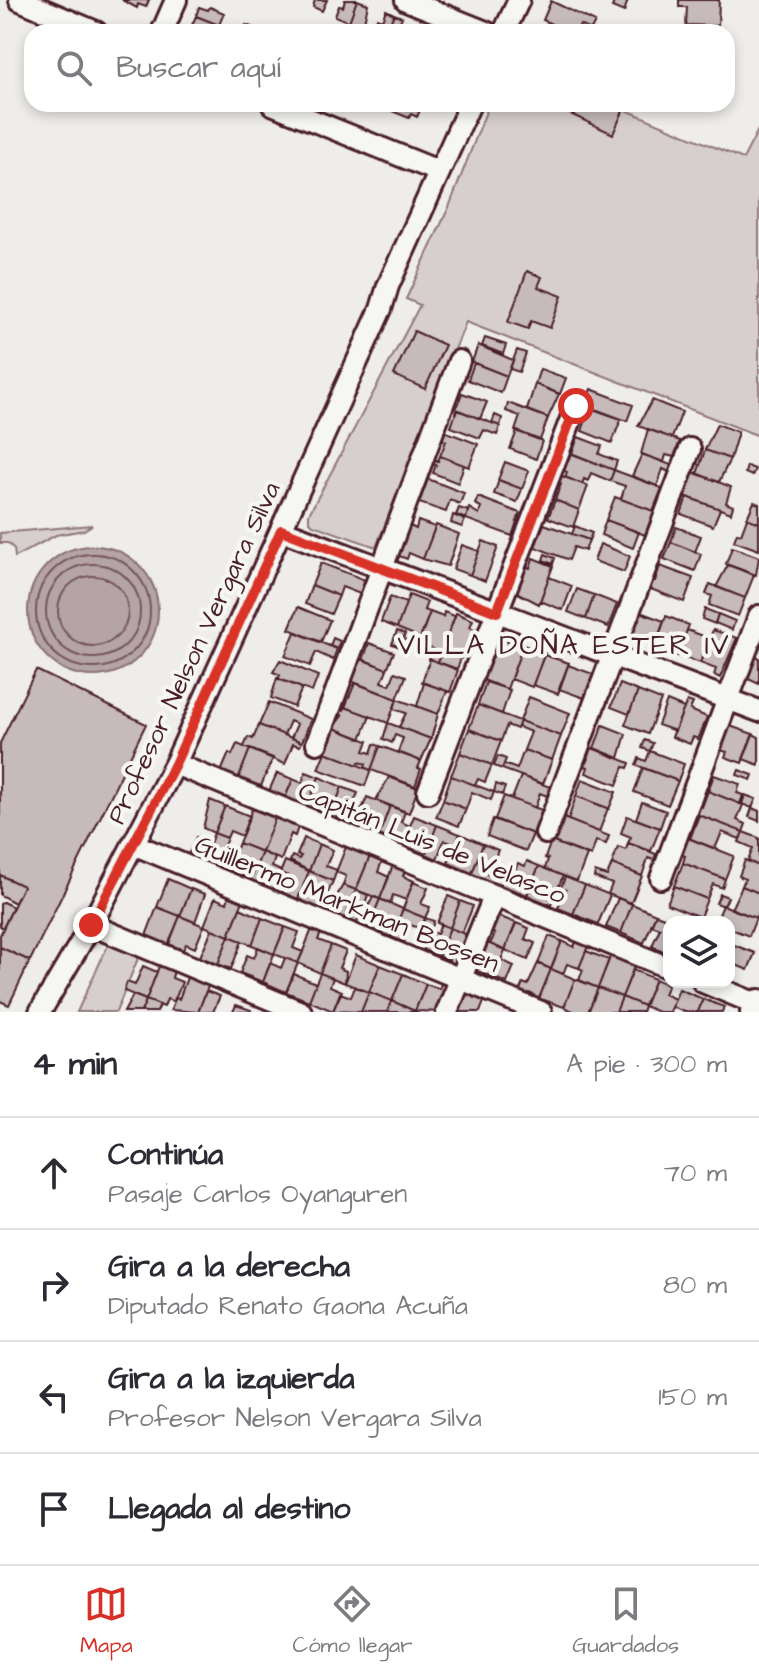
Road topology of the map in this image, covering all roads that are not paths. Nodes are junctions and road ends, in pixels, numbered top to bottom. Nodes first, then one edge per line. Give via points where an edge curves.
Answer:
1 (176, 0) edge
2 (406, 0) edge
3 (519, 0) edge
4 (24, 1) edge
5 (77, 24) edge
6 (166, 24) edge
7 (466, 24) edge
8 (508, 24) edge
9 (292, 112) edge
10 (466, 112) edge
11 (438, 171) junction
12 (459, 361) dead end
13 (576, 406) dead end
14 (690, 449) dead end
15 (281, 530) junction
16 (381, 569) junction
17 (497, 612) junction
18 (759, 616) edge
19 (612, 656) junction
20 (728, 699) junction
21 (759, 711) edge
22 (317, 743) dead end
23 (175, 764) junction
24 (428, 792) dead end
25 (546, 833) dead end
26 (133, 844) junction
27 (661, 878) dead end
28 (494, 897) junction
29 (91, 925) junction
30 (663, 966) edge
31 (460, 979) junction
32 (718, 988) edge
33 (759, 1005) edge
34 (40, 1012) edge
35 (301, 1012) edge
36 (447, 1012) edge
37 (541, 1012) edge
38 (756, 1012) edge

1 - 6 street
2 - 7 street
3 - 8 street
4 - 5 street
9 - 11 street
10 - 11 street, Profesor Nelson Vergara Silva
11 - 15 street, Profesor Nelson Vergara Silva
12 - 16 street
13 - 17 street
14 - 19 street
15 - 16 street
15 - 23 street, Profesor Nelson Vergara Silva
16 - 17 street
16 - 22 street
17 - 19 street
17 - 24 street
18 - 20 street
19 - 20 street
19 - 25 street
20 - 21 street
20 - 27 street
23 - 26 street, Profesor Nelson Vergara Silva
23 - 28 street, Capitán Luis de Velasco
26 - 29 street, Profesor Nelson Vergara Silva
26 - 31 street, Guillermo Markman Bossen
28 - 30 street, Capitán Luis de Velasco
28 - 31 street
29 - 34 street, Profesor Nelson Vergara Silva
29 - 35 street
31 - 36 street
31 - 37 street, Guillermo Markman Bossen
32 - 33 street
33 - 38 street

